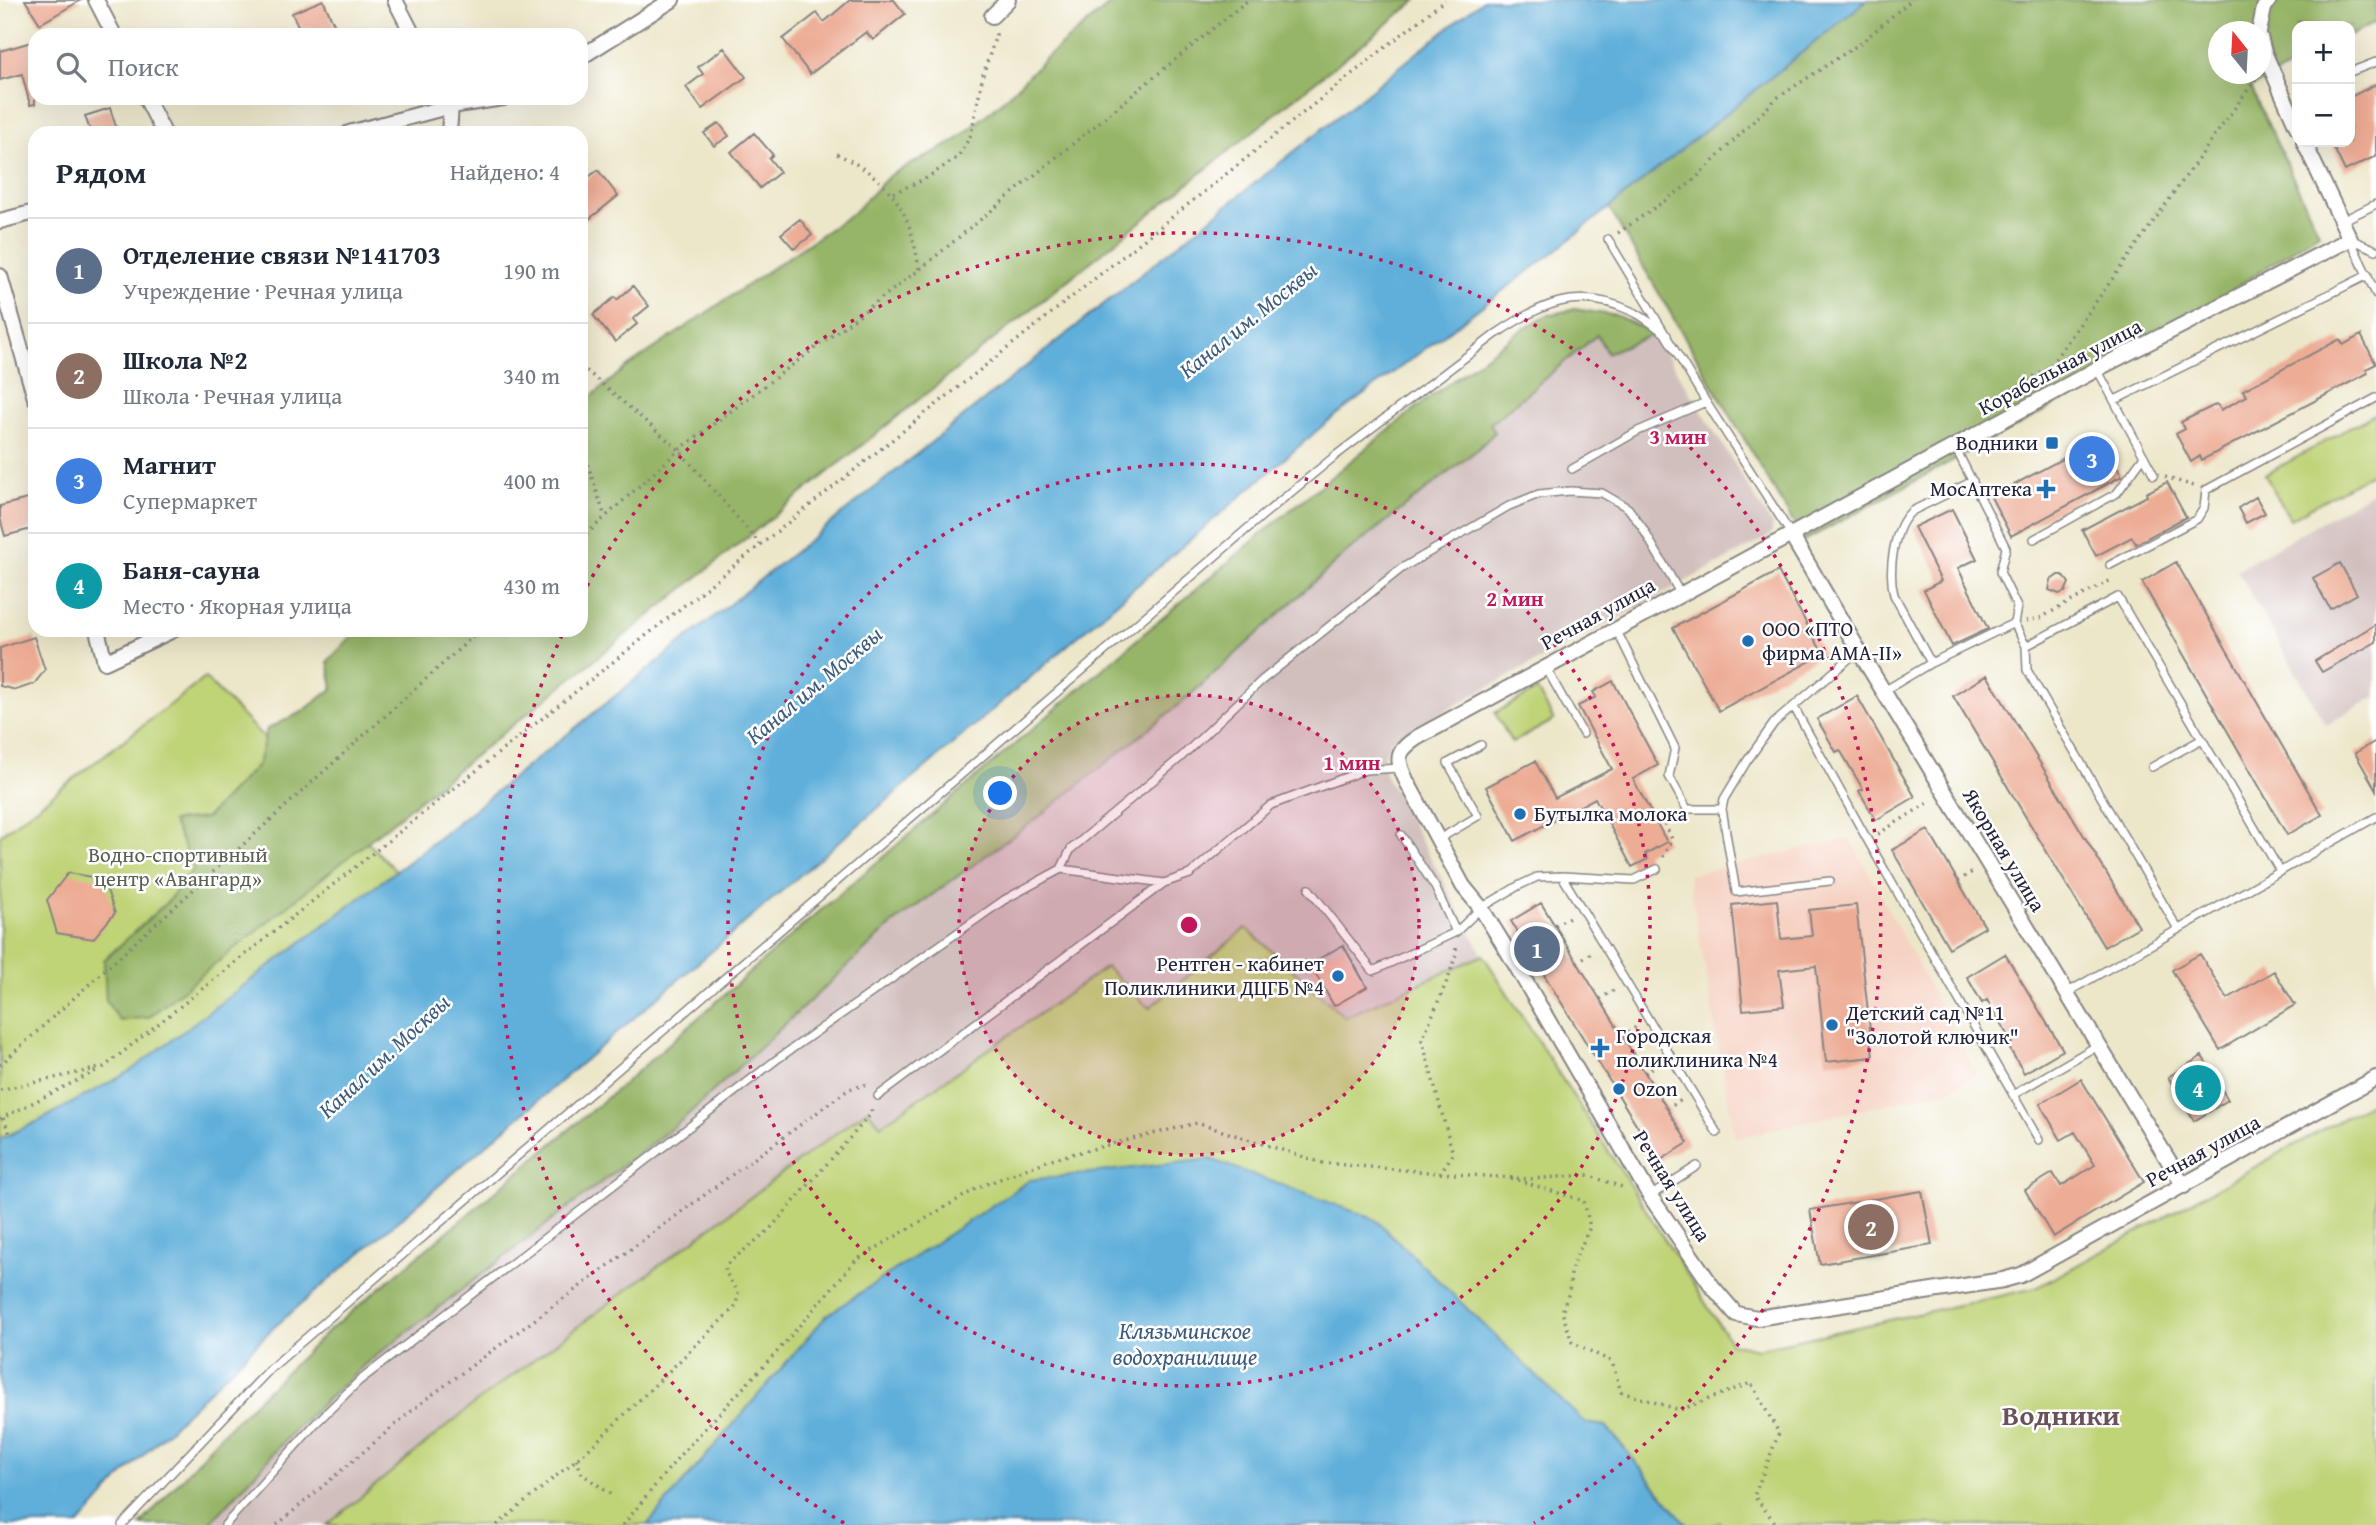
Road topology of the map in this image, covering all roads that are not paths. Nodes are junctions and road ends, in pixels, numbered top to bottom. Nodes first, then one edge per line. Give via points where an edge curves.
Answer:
1 (96, 0) edge
2 (395, 0) edge
3 (672, 0) edge
4 (1008, 0) edge
5 (2269, 0) edge
6 (992, 16) road end
7 (2261, 21) edge
8 (110, 28) edge
9 (409, 28) edge
10 (588, 53) edge
11 (2376, 62) edge
12 (2271, 64) edge
13 (2355, 70) edge
14 (150, 105) edge
15 (439, 105) edge
16 (449, 105) edge
17 (2292, 106) edge
18 (160, 126) edge
19 (372, 126) edge
20 (449, 126) edge
21 (2306, 147) edge
22 (2376, 204) edge
23 (28, 214) edge
24 (0, 221) edge
25 (2341, 221) junction
26 (1608, 239) road end
27 (2350, 239) junction
28 (2376, 250) edge
29 (0, 275) edge
30 (2368, 275) junction
31 (2376, 294) edge
32 (1667, 335) junction
33 (2098, 369) junction
34 (28, 373) edge
35 (2376, 398) edge
36 (2115, 400) junction
37 (1706, 402) junction
38 (1955, 447) junction
39 (2144, 457) junction
40 (1572, 469) dead end
41 (2154, 475) road end
42 (1972, 481) junction
43 (1791, 535) junction
44 (2034, 540) dead end
45 (2110, 565) dead end
46 (1680, 593) junction
47 (2014, 623) junction
48 (1616, 628) junction
49 (99, 637) edge
50 (158, 637) edge
51 (2025, 646) junction
52 (1859, 651) junction
53 (1931, 663) junction
54 (1545, 667) junction
55 (1884, 692) junction
56 (1794, 707) junction
57 (1583, 734) dead end
58 (2202, 738) junction
59 (1481, 745) dead end
60 (2152, 767) dead end
61 (1400, 768) junction
62 (1722, 808) junction
63 (2376, 817) edge
64 (1401, 835) dead end
65 (1438, 840) junction
66 (1061, 869) junction
67 (1657, 869) road end
68 (2280, 871) junction
69 (1562, 876) junction
70 (1830, 881) dead end
71 (1164, 883) junction
72 (1309, 889) dead end
73 (1481, 908) junction
74 (2178, 929) junction
75 (1456, 932) junction
76 (2066, 993) junction
77 (2098, 1045) junction
78 (2376, 1078) edge
79 (2013, 1095) junction
80 (878, 1096) road end
81 (1717, 1133) dead end
82 (2039, 1140) dead end
83 (1697, 1166) dead end
84 (2183, 1186) junction
85 (1650, 1196) junction
86 (122, 1525) edge
87 (225, 1525) edge

1 - 8 street
2 - 9 street
3 - 10 street
4 - 6 street
5 - 7 street
11 - 13 lane
12 - 17 street
14 - 18 street
15 - 19 street
16 - 20 street
21 - 25 street
22 - 25 lane
23 - 24 street
25 - 27 street
26 - 32 lane
27 - 28 lane
27 - 30 lane
27 - 33 street, Корабельная улица
29 - 34 street
30 - 31 lane
30 - 36 lane
32 - 37 lane
32 - 86 lane via 1632,311 1603,302 1574,299 1547,304 1496,334 1335,456 271,1368
33 - 36 lane
33 - 38 street, Корабельная улица
35 - 45 lane via 2206,490 2197,519
36 - 39 lane
37 - 40 lane via 1638,431
37 - 43 lane
38 - 42 lane
38 - 43 street, Корабельная улица
39 - 41 lane
39 - 44 lane via 2117,493
42 - 47 lane via 2006,548 2000,572 2017,607
42 - 53 lane via 1912,511 1899,528 1891,584
43 - 46 street, Речная улица
43 - 52 street, Якорная улица
46 - 48 street, Речная улица
46 - 66 lane via 1628,508 1602,493 1539,494 1509,506 1402,568 1261,681 1180,758 1071,849
47 - 51 lane
47 - 53 lane
48 - 54 street, Речная улица
48 - 62 lane via 1675,748 1669,776 1687,809
49 - 50 street via 105,662
51 - 58 lane via 2118,597
51 - 74 lane via 2028,670
52 - 55 street, Якорная улица
52 - 56 lane
53 - 55 lane
54 - 57 lane
54 - 61 street, Речная улица via 1404,746 1398,757
55 - 76 street, Якорная улица
56 - 62 lane via 1774,723
56 - 79 lane
58 - 60 lane
58 - 68 lane
59 - 65 lane via 1448,763 1478,816
61 - 65 street, Речная улица
61 - 71 lane via 1365,770 1271,805 1190,874
62 - 70 lane via 1736,892
63 - 68 lane
64 - 75 lane via 1435,887
65 - 73 street, Речная улица via 1463,887
66 - 71 lane
66 - 87 lane via 1004,900 776,1060 359,1381
67 - 69 lane via 1634,880
68 - 74 lane
69 - 73 lane via 1537,877
69 - 81 lane
71 - 80 lane
72 - 75 lane via 1373,971
73 - 75 lane
73 - 85 street, Речная улица
74 - 76 lane
76 - 77 street, Якорная улица
77 - 79 lane
77 - 84 street, Якорная улица
78 - 84 street, Речная улица
79 - 82 lane
83 - 85 lane
84 - 85 street, Речная улица via 2021,1275 1757,1318 1735,1314

